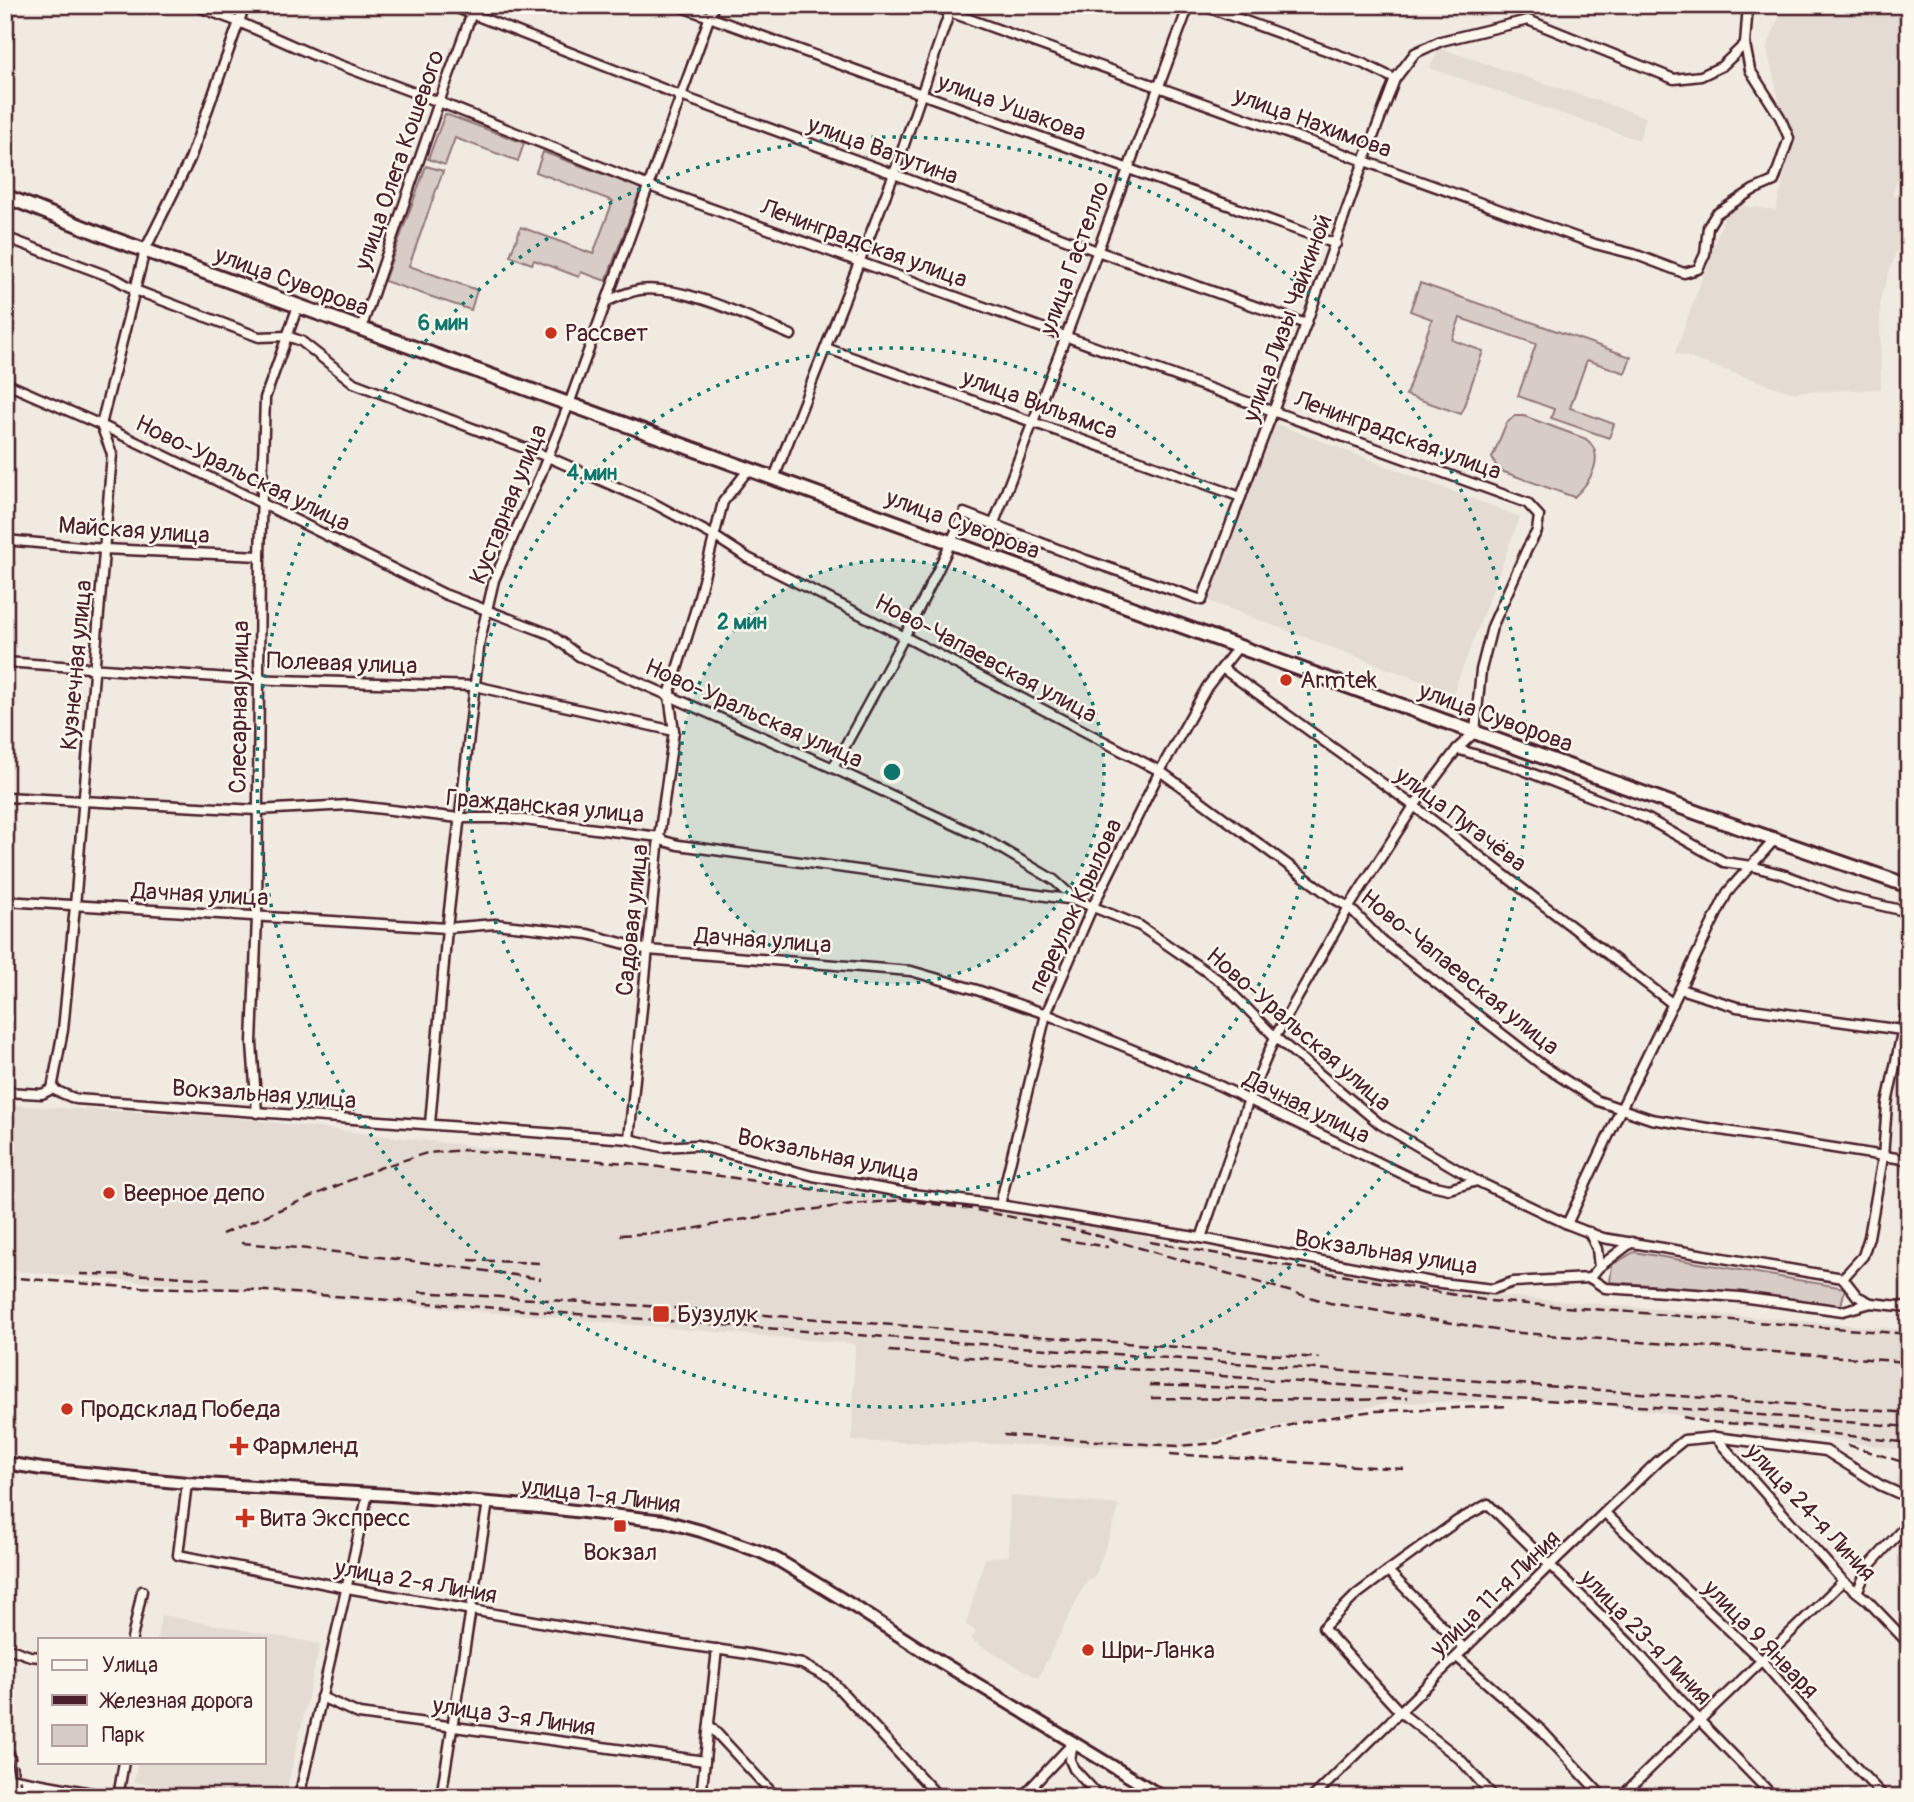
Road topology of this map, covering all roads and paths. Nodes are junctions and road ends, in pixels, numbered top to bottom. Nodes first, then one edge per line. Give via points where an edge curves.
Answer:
1 (193, 5) edge
2 (245, 5) edge
3 (449, 5) edge
4 (676, 5) edge
5 (714, 5) edge
6 (930, 5) edge
7 (1189, 5) edge
8 (1201, 5) edge
9 (1748, 5) edge
10 (951, 9) edge
11 (474, 10) edge
12 (710, 18) junction
13 (239, 22) junction
14 (1745, 44) junction
15 (1395, 79) junction
16 (1159, 88) junction
17 (922, 94) junction
18 (681, 96) junction
19 (439, 102) junction
20 (1364, 161) junction
21 (1128, 169) junction
22 (894, 173) junction
23 (649, 186) junction
24 (5, 196) edge
25 (5, 237) edge
26 (1336, 244) junction
27 (145, 250) junction
28 (1097, 251) junction
29 (860, 261) junction
30 (135, 290) junction
31 (607, 301) junction
32 (298, 306) junction
33 (1306, 324) junction
34 (361, 328) junction
35 (791, 335) dead end
36 (287, 336) junction
37 (1066, 336) junction
38 (825, 348) junction
39 (5, 383) edge
40 (569, 404) junction
41 (1274, 410) junction
42 (1033, 421) junction
43 (101, 425) junction
44 (548, 457) junction
45 (749, 469) junction
46 (774, 478) junction
47 (1241, 497) junction
48 (261, 504) junction
49 (994, 523) junction
50 (714, 536) junction
51 (5, 540) edge
52 (952, 542) junction
53 (104, 549) junction
54 (260, 556) junction
55 (487, 610) junction
56 (905, 637) junction
57 (1239, 646) junction
58 (5, 662) edge
59 (1222, 668) junction
60 (95, 670) junction
61 (258, 679) junction
62 (475, 686) junction
63 (669, 695) junction
64 (674, 731) junction
65 (1475, 732) junction
66 (1457, 749) junction
67 (833, 768) junction
68 (1160, 771) junction
69 (5, 796) edge
70 (85, 801) junction
71 (1414, 806) junction
72 (257, 810) junction
73 (459, 818) junction
74 (659, 837) junction
75 (1775, 839) junction
76 (1751, 866) junction
77 (1909, 886) edge
78 (1076, 900) junction
79 (5, 901) edge
80 (75, 906) junction
81 (1349, 907) junction
82 (1092, 908) junction
83 (1909, 912) edge
84 (257, 917) junction
85 (447, 928) junction
86 (648, 950) junction
87 (1680, 989) junction
88 (1909, 999) edge
89 (1673, 1004) junction
90 (1046, 1014) junction
91 (1906, 1030) edge
92 (1275, 1037) junction
93 (52, 1089) junction
94 (5, 1092) edge
95 (1249, 1100) junction
96 (1621, 1109) junction
97 (257, 1113) junction
98 (430, 1124) junction
99 (629, 1139) junction
100 (1883, 1157) junction
101 (1909, 1160) edge
102 (1477, 1181) junction
103 (1000, 1205) junction
104 (1567, 1224) junction
105 (1589, 1232) junction
106 (1201, 1238) junction
107 (1632, 1242) junction
108 (1599, 1267) junction
109 (1590, 1278) junction
110 (1843, 1278) junction
111 (1871, 1303) junction
112 (1909, 1307) edge
113 (1715, 1437) junction
114 (5, 1463) edge
115 (187, 1483) junction
116 (368, 1493) junction
117 (1909, 1498) edge
118 (488, 1502) junction
119 (1605, 1513) junction
120 (1909, 1522) edge
121 (1550, 1565) junction
122 (1388, 1571) junction
123 (1843, 1581) junction
124 (347, 1588) junction
125 (142, 1591) dead end
126 (1857, 1592) junction
127 (471, 1610) junction
128 (132, 1638) edge
129 (1909, 1644) edge
130 (5, 1647) edge
131 (1465, 1649) junction
132 (719, 1650) junction
133 (38, 1657) edge
134 (1457, 1657) junction
135 (1762, 1661) junction
136 (321, 1697) junction
137 (1400, 1712) junction
138 (1699, 1720) junction
139 (710, 1726) junction
140 (452, 1728) junction
141 (1073, 1743) junction
142 (5, 1757) edge
143 (705, 1761) junction
144 (124, 1764) edge
145 (9, 1778) junction
146 (13, 1797) edge
147 (116, 1797) edge
148 (299, 1797) edge
149 (441, 1797) edge
150 (701, 1797) edge
151 (776, 1797) edge
152 (939, 1797) edge
153 (1022, 1797) edge
154 (1100, 1797) edge
155 (1163, 1797) edge
156 (1313, 1797) edge
157 (1494, 1797) edge
158 (1603, 1797) edge
159 (1621, 1797) edge
160 (1774, 1797) edge
161 (1884, 1797) edge

1 - 13 street, Ленинградская улица
2 - 13 street
3 - 11 street, улица Ватутина
4 - 12 street, улица Ушакова
5 - 12 street, Кустарная улица
6 - 10 street, улица Нахимова
7 - 16 street, улица Гастелло
8 - 15 street
9 - 14 street
10 - 16 street, улица Нахимова
10 - 17 street
11 - 18 street, улица Ватутина
11 - 19 street, улица Олега Кошевого
12 - 17 street, улица Ушакова
12 - 18 street, Кустарная улица
13 - 19 street, Ленинградская улица
13 - 27 street via 190,159
14 - 15 street, улица Лизы Чайкиной via 1722,66 1701,76 1674,79 1528,20 1441,41 1415,53
14 - 20 street, улица Нахимова via 1751,70 1789,138 1774,181 1716,214 1708,227 1698,269 1684,273
15 - 20 street, улица Лизы Чайкиной
16 - 20 street, улица Нахимова
16 - 21 street, улица Гастелло
17 - 21 street, улица Ушакова
17 - 22 street
18 - 22 street, улица Ватутина
18 - 23 street, Кустарная улица
19 - 23 street, Ленинградская улица
19 - 34 street, улица Олега Кошевого
20 - 26 street, улица Лизы Чайкиной
21 - 26 street, улица Ушакова
21 - 28 street, улица Гастелло
22 - 28 street, улица Ватутина
22 - 29 street
23 - 29 street, Ленинградская улица
23 - 31 street, Кустарная улица
24 - 27 main road, улица Суворова
25 - 30 street, Ново-Чапаевская улица
26 - 33 street, улица Лизы Чайкиной
27 - 30 street
27 - 32 main road, улица Суворова
28 - 33 street, улица Ватутина
28 - 37 street, улица Гастелло
29 - 37 street, Ленинградская улица
29 - 38 street
30 - 36 street, Ново-Чапаевская улица via 259,337
30 - 43 street
31 - 35 street via 638,290 672,291
31 - 40 street, Кустарная улица
32 - 34 main road, улица Суворова
32 - 36 street, Слесарная улица
33 - 41 street, улица Лизы Чайкиной
34 - 40 main road, улица Суворова
36 - 44 street, Ново-Чапаевская улица via 301,341 355,383
36 - 48 street, Слесарная улица via 265,398
37 - 41 street, Ленинградская улица
37 - 42 street, улица Гастелло
38 - 42 street, улица Вильямса
38 - 46 street
39 - 43 street, Ново-Уральская улица
40 - 44 street, Кустарная улица
40 - 45 main road, улица Суворова
41 - 47 street, улица Лизы Чайкиной
41 - 65 street, Ленинградская улица via 1527,503 1539,516 1537,531 1492,627 1481,670
42 - 47 street, улица Вильямса
42 - 49 street, улица Гастелло
43 - 48 street, Ново-Уральская улица
43 - 53 street, Кузнечная улица via 112,454
44 - 50 street, Ново-Чапаевская улица via 653,503
44 - 55 street, Кустарная улица via 494,580
45 - 46 main road, улица Суворова
45 - 50 street, Садовая улица via 723,502
46 - 52 main road, улица Суворова
47 - 49 street, улица Лизы Чайкиной via 1202,600
48 - 54 street, Слесарная улица
48 - 55 street, Ново-Уральская улица via 444,594
49 - 52 street via 964,513
50 - 56 street, Ново-Чапаевская улица via 748,558
50 - 63 street, Садовая улица
51 - 53 street, Майская улица
52 - 56 street
52 - 57 main road, улица Суворова
53 - 54 street, Майская улица
53 - 60 street, Кузнечная улица
54 - 61 street, Слесарная улица
55 - 62 street, Кустарная улица
55 - 63 street, Ново-Уральская улица via 550,634 579,656
56 - 67 street
56 - 68 street, Ново-Чапаевская улица
57 - 59 street, переулок Крылова
57 - 65 main road, улица Суворова
58 - 60 street, Полевая улица
59 - 68 street, переулок Крылова
59 - 71 street, улица Пугачёва
60 - 61 street, Полевая улица
60 - 70 street, Кузнечная улица
61 - 62 street, Полевая улица
61 - 72 street, Слесарная улица
62 - 64 street, Полевая улица
62 - 73 street, Кустарная улица
63 - 64 street, Садовая улица
63 - 67 street, Ново-Уральская улица
64 - 74 street, Садовая улица
65 - 66 street
65 - 75 main road, улица Суворова
66 - 71 street
66 - 76 street via 1648,819 1724,862
67 - 78 street, Ново-Уральская улица via 983,838 1054,880
68 - 81 street, Ново-Чапаевская улица
68 - 82 street, переулок Крылова
69 - 70 street, Гражданская улица
70 - 72 street, Гражданская улица
70 - 80 street, Кузнечная улица
71 - 81 street
71 - 89 street, улица Пугачёва
72 - 73 street, Гражданская улица via 349,805
72 - 84 street, Слесарная улица
73 - 74 street, Гражданская улица via 508,818
73 - 85 street, Кустарная улица
74 - 78 street, Гражданская улица via 678,845
74 - 86 street, Садовая улица
75 - 76 street
75 - 77 main road, улица Суворова
76 - 83 street via 1840,896
76 - 87 street via 1727,893
78 - 82 street, Ново-Уральская улица
79 - 80 street, Дачная улица
80 - 84 street, Дачная улица
80 - 93 street, Кузнечная улица via 63,1030
81 - 92 street
81 - 96 street, Ново-Чапаевская улица via 1382,941 1542,1065 1598,1101
82 - 90 street, переулок Крылова
82 - 92 street, Ново-Уральская улица via 1140,926 1220,981
84 - 85 street, Дачная улица
84 - 97 street, Слесарная улица via 252,1043
85 - 86 street, Дачная улица via 495,924 588,934
85 - 98 street, Кустарная улица
86 - 90 street, Дачная улица via 911,971
86 - 99 street, Садовая улица
87 - 89 street
87 - 91 street via 1737,1007
88 - 91 street
89 - 96 street
90 - 95 street, Дачная улица
90 - 103 street, переулок Крылова
91 - 100 street via 1887,1104
92 - 95 street
92 - 102 street, Ново-Уральская улица via 1380,1124
93 - 94 street, Вокзальная улица via 42,1094
93 - 97 street, Вокзальная улица via 76,1100
95 - 102 street, Дачная улица via 1421,1182 1449,1189
95 - 106 street
96 - 100 street, Ново-Чапаевская улица via 1651,1119
96 - 104 street
97 - 98 street, Вокзальная улица
98 - 99 street, Вокзальная улица
99 - 103 street, Вокзальная улица via 662,1147 697,1145 813,1176
100 - 101 street, Ново-Чапаевская улица
100 - 110 street via 1866,1247
102 - 104 street, Ново-Уральская улица
103 - 106 street, Вокзальная улица
104 - 105 street, Ново-Уральская улица
105 - 107 street, Ново-Уральская улица
105 - 108 street
106 - 109 street, Вокзальная улица via 1432,1282 1493,1289 1513,1282
107 - 108 street
107 - 110 street, Ново-Уральская улица
108 - 109 street
109 - 111 street via 1605,1288 1740,1297 1843,1311
110 - 111 street via 1857,1296
111 - 112 street
113 - 117 street, улица 11-я Линия via 1826,1451
113 - 119 street, улица 11-я Линия via 1684,1440
113 - 123 street, улица 24-я Линия
114 - 115 main road, улица 1-я Линия
115 - 116 main road, улица 1-я Линия
115 - 124 street, улица 2-я Линия via 178,1555
116 - 118 main road, улица 1-я Линия
116 - 124 street
118 - 127 street
118 - 141 main road, улица 1-я Линия via 664,1521 761,1552
119 - 121 street, улица 11-я Линия
119 - 135 street, улица 9 Января
120 - 126 street via 1869,1566
121 - 122 street, улица 23-я Линия via 1488,1504
121 - 131 street, улица 11-я Линия
121 - 138 street, улица 23-я Линия
122 - 131 street
122 - 137 street via 1323,1628
123 - 126 street, улица 24-я Линия
123 - 135 street
124 - 127 street, улица 2-я Линия
124 - 136 street
125 - 128 street
126 - 129 street, улица 24-я Линия
127 - 132 street, улица 2-я Линия
127 - 140 street
130 - 133 street
131 - 134 street, улица 11-я Линия
132 - 139 street
132 - 152 street, улица 2-я Линия via 802,1664 830,1679
134 - 137 street, улица 11-я Линия
134 - 158 street via 1542,1731
135 - 138 street
135 - 161 street, улица 9 Января
136 - 140 street, улица 3-я Линия via 359,1714
136 - 148 street
137 - 156 street, улица 11-я Линия
137 - 157 street via 1460,1759
138 - 159 street
138 - 160 street, улица 23-я Линия
139 - 143 street
139 - 151 street
140 - 143 street, улица 3-я Линия
140 - 149 street
141 - 153 street
141 - 154 street via 1070,1760 1074,1769
141 - 155 main road, улица 1-я Линия
142 - 145 street
143 - 150 street
144 - 147 street
145 - 146 street
145 - 147 street

